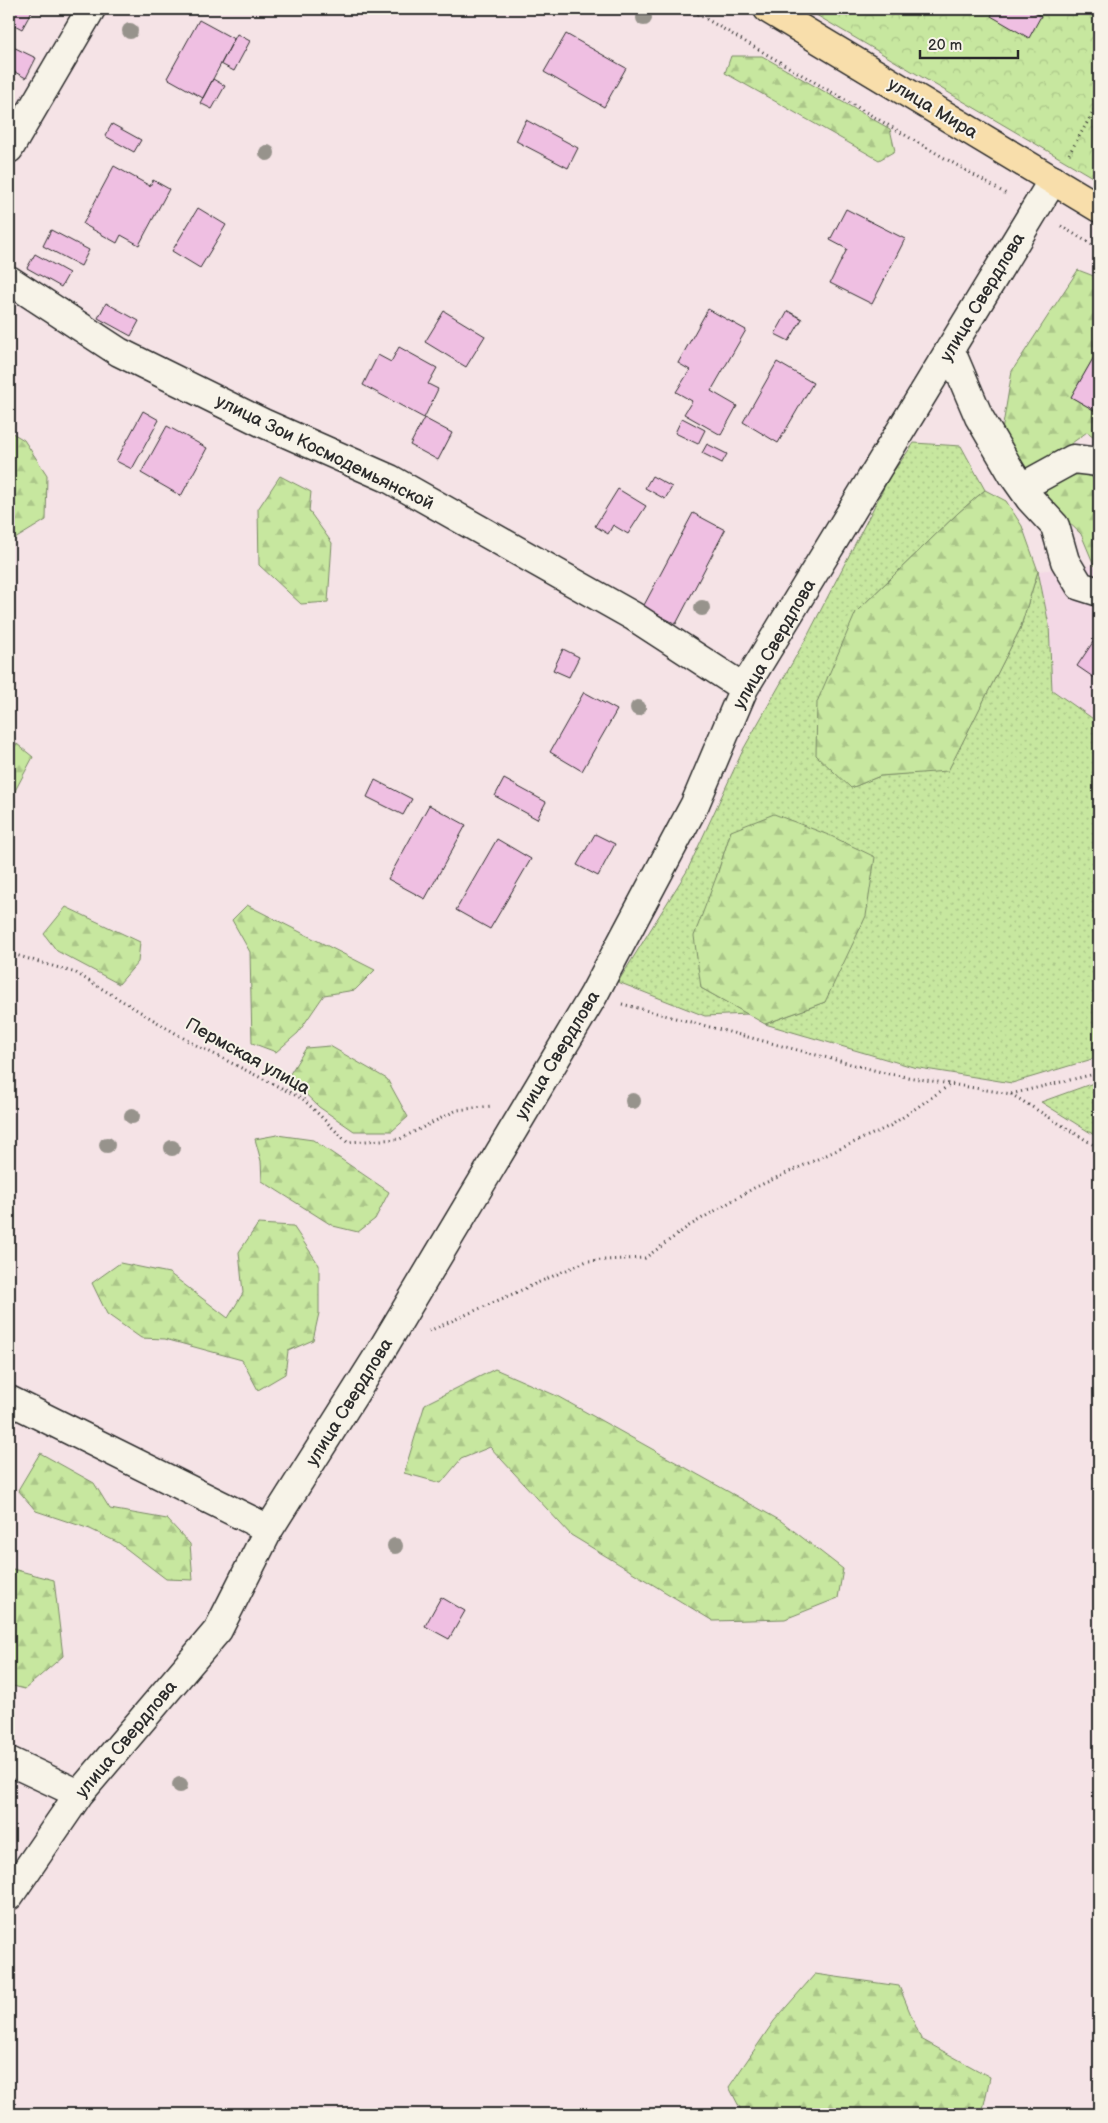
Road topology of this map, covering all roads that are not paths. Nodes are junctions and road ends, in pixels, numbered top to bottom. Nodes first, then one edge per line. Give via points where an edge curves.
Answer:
1 (91, 9) edge
2 (768, 9) edge
3 (9, 149) edge
4 (1053, 180) junction
5 (1099, 208) edge
6 (9, 280) edge
7 (950, 349) junction
8 (1099, 462) edge
9 (1022, 487) junction
10 (1099, 592) edge
11 (744, 688) junction
12 (9, 1400) edge
13 (269, 1529) junction
14 (9, 1761) edge
15 (79, 1794) junction
16 (9, 1896) edge

1 - 3 street
2 - 4 highway, улица Мира
4 - 5 highway, улица Мира
4 - 7 street, улица Свердлова
6 - 11 street, улица Зои Космодемьянской via 119,352 263,423 390,479 633,616
7 - 9 street via 979,417
7 - 11 street, улица Свердлова
8 - 9 street via 1073,459
9 - 10 street via 1055,526 1065,561 1080,586
11 - 13 street, улица Свердлова via 695,804 593,996 380,1353
12 - 13 street
13 - 15 street, улица Свердлова via 218,1630
14 - 15 street
15 - 16 street, улица Свердлова

